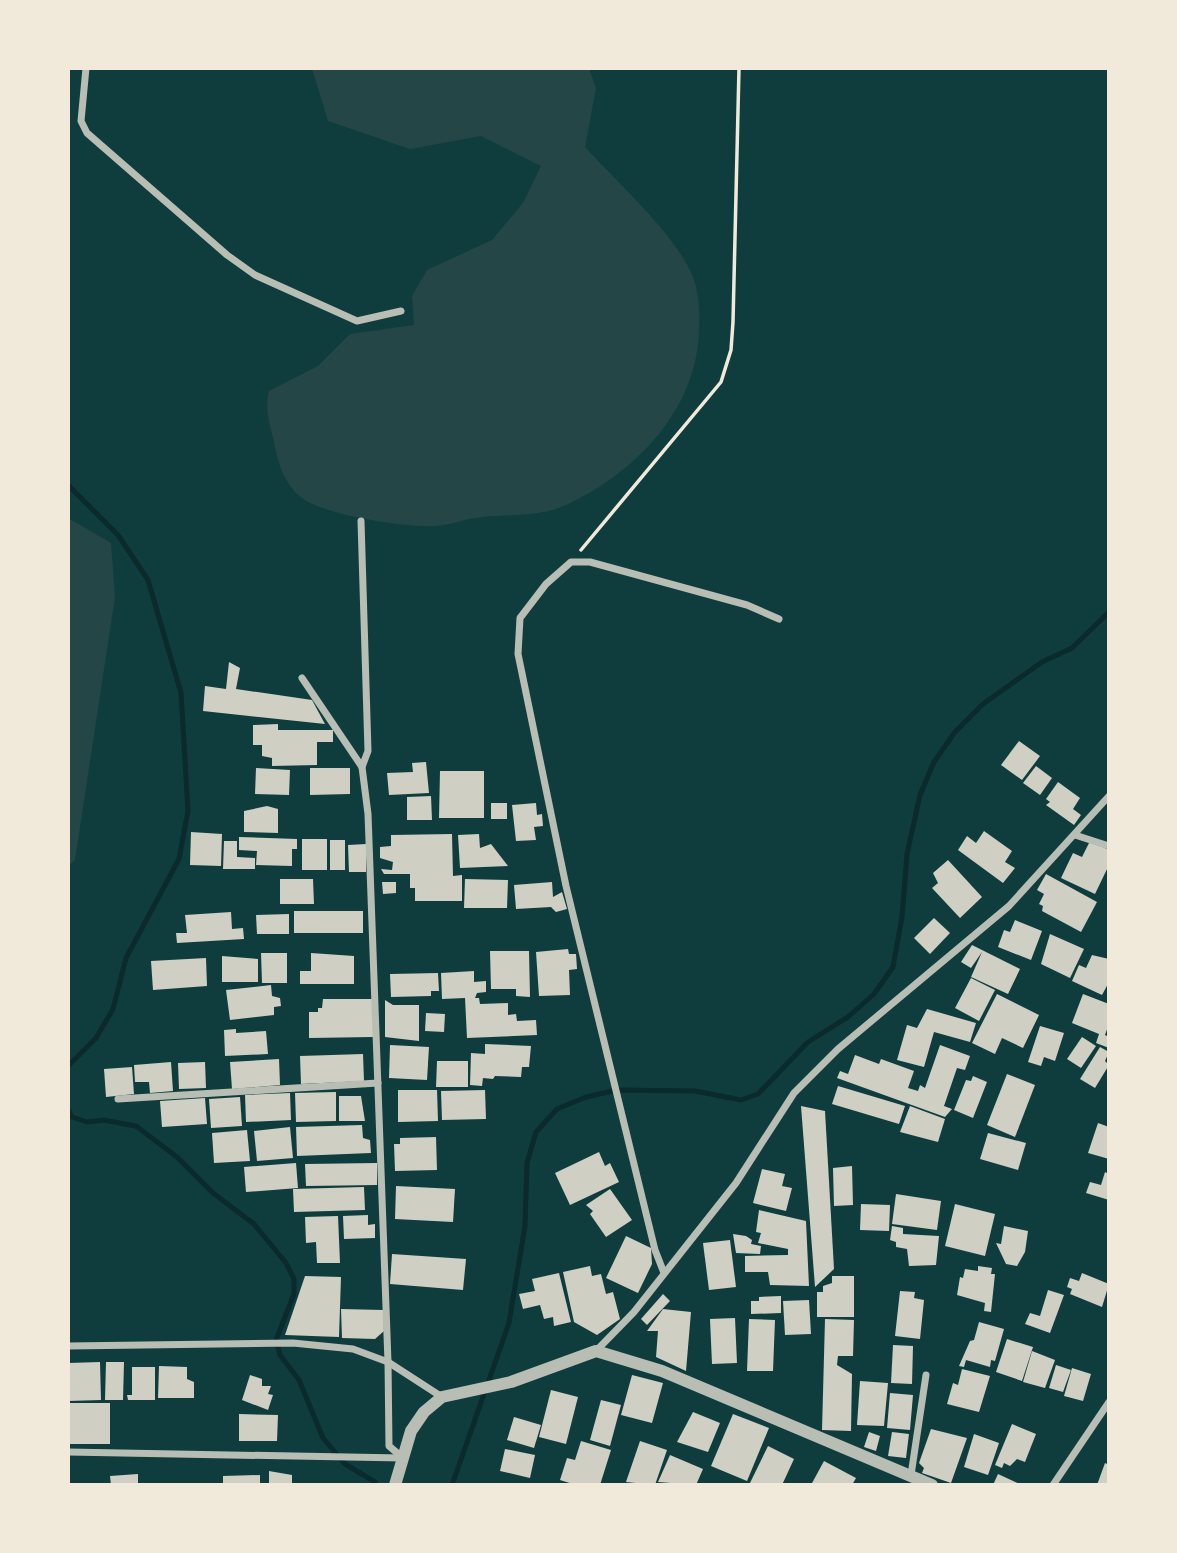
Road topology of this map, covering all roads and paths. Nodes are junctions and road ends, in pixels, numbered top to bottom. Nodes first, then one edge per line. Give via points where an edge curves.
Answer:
1 (86, 68) edge
2 (738, 68) edge
3 (401, 311) dead end
4 (361, 521) dead end
5 (571, 562) junction
6 (779, 619) dead end
7 (302, 678) dead end
8 (362, 767) junction
9 (1109, 796) edge
10 (1075, 835) junction
11 (1109, 846) edge
12 (378, 1083) junction
13 (118, 1099) dead end
14 (664, 1273) junction
15 (68, 1346) edge
16 (596, 1351) junction
17 (388, 1362) junction
18 (926, 1375) dead end
19 (442, 1397) junction
20 (1109, 1402) edge
21 (68, 1452) edge
22 (403, 1458) junction
23 (911, 1475) junction
24 (395, 1485) edge
25 (932, 1485) edge
26 (1053, 1485) edge

1 - 3 street via 81,121 87,133 227,255 255,275 357,321
2 - 5 path via 731,350 721,382
4 - 8 street via 368,751
5 - 6 street via 590,562 747,605
5 - 14 street via 546,584 520,618 518,653 566,886
7 - 8 street
8 - 12 street via 368,814
9 - 10 street
10 - 11 street
10 - 14 street via 995,919 838,1049 794,1093 736,1183
12 - 13 street
12 - 17 street
14 - 16 street
15 - 17 street via 293,1343 353,1349
16 - 19 street via 489,1388
16 - 23 street via 662,1371
17 - 19 street
17 - 22 street via 389,1446
18 - 23 street
19 - 22 street via 411,1431
20 - 26 street
21 - 22 street
22 - 24 street
23 - 25 street

